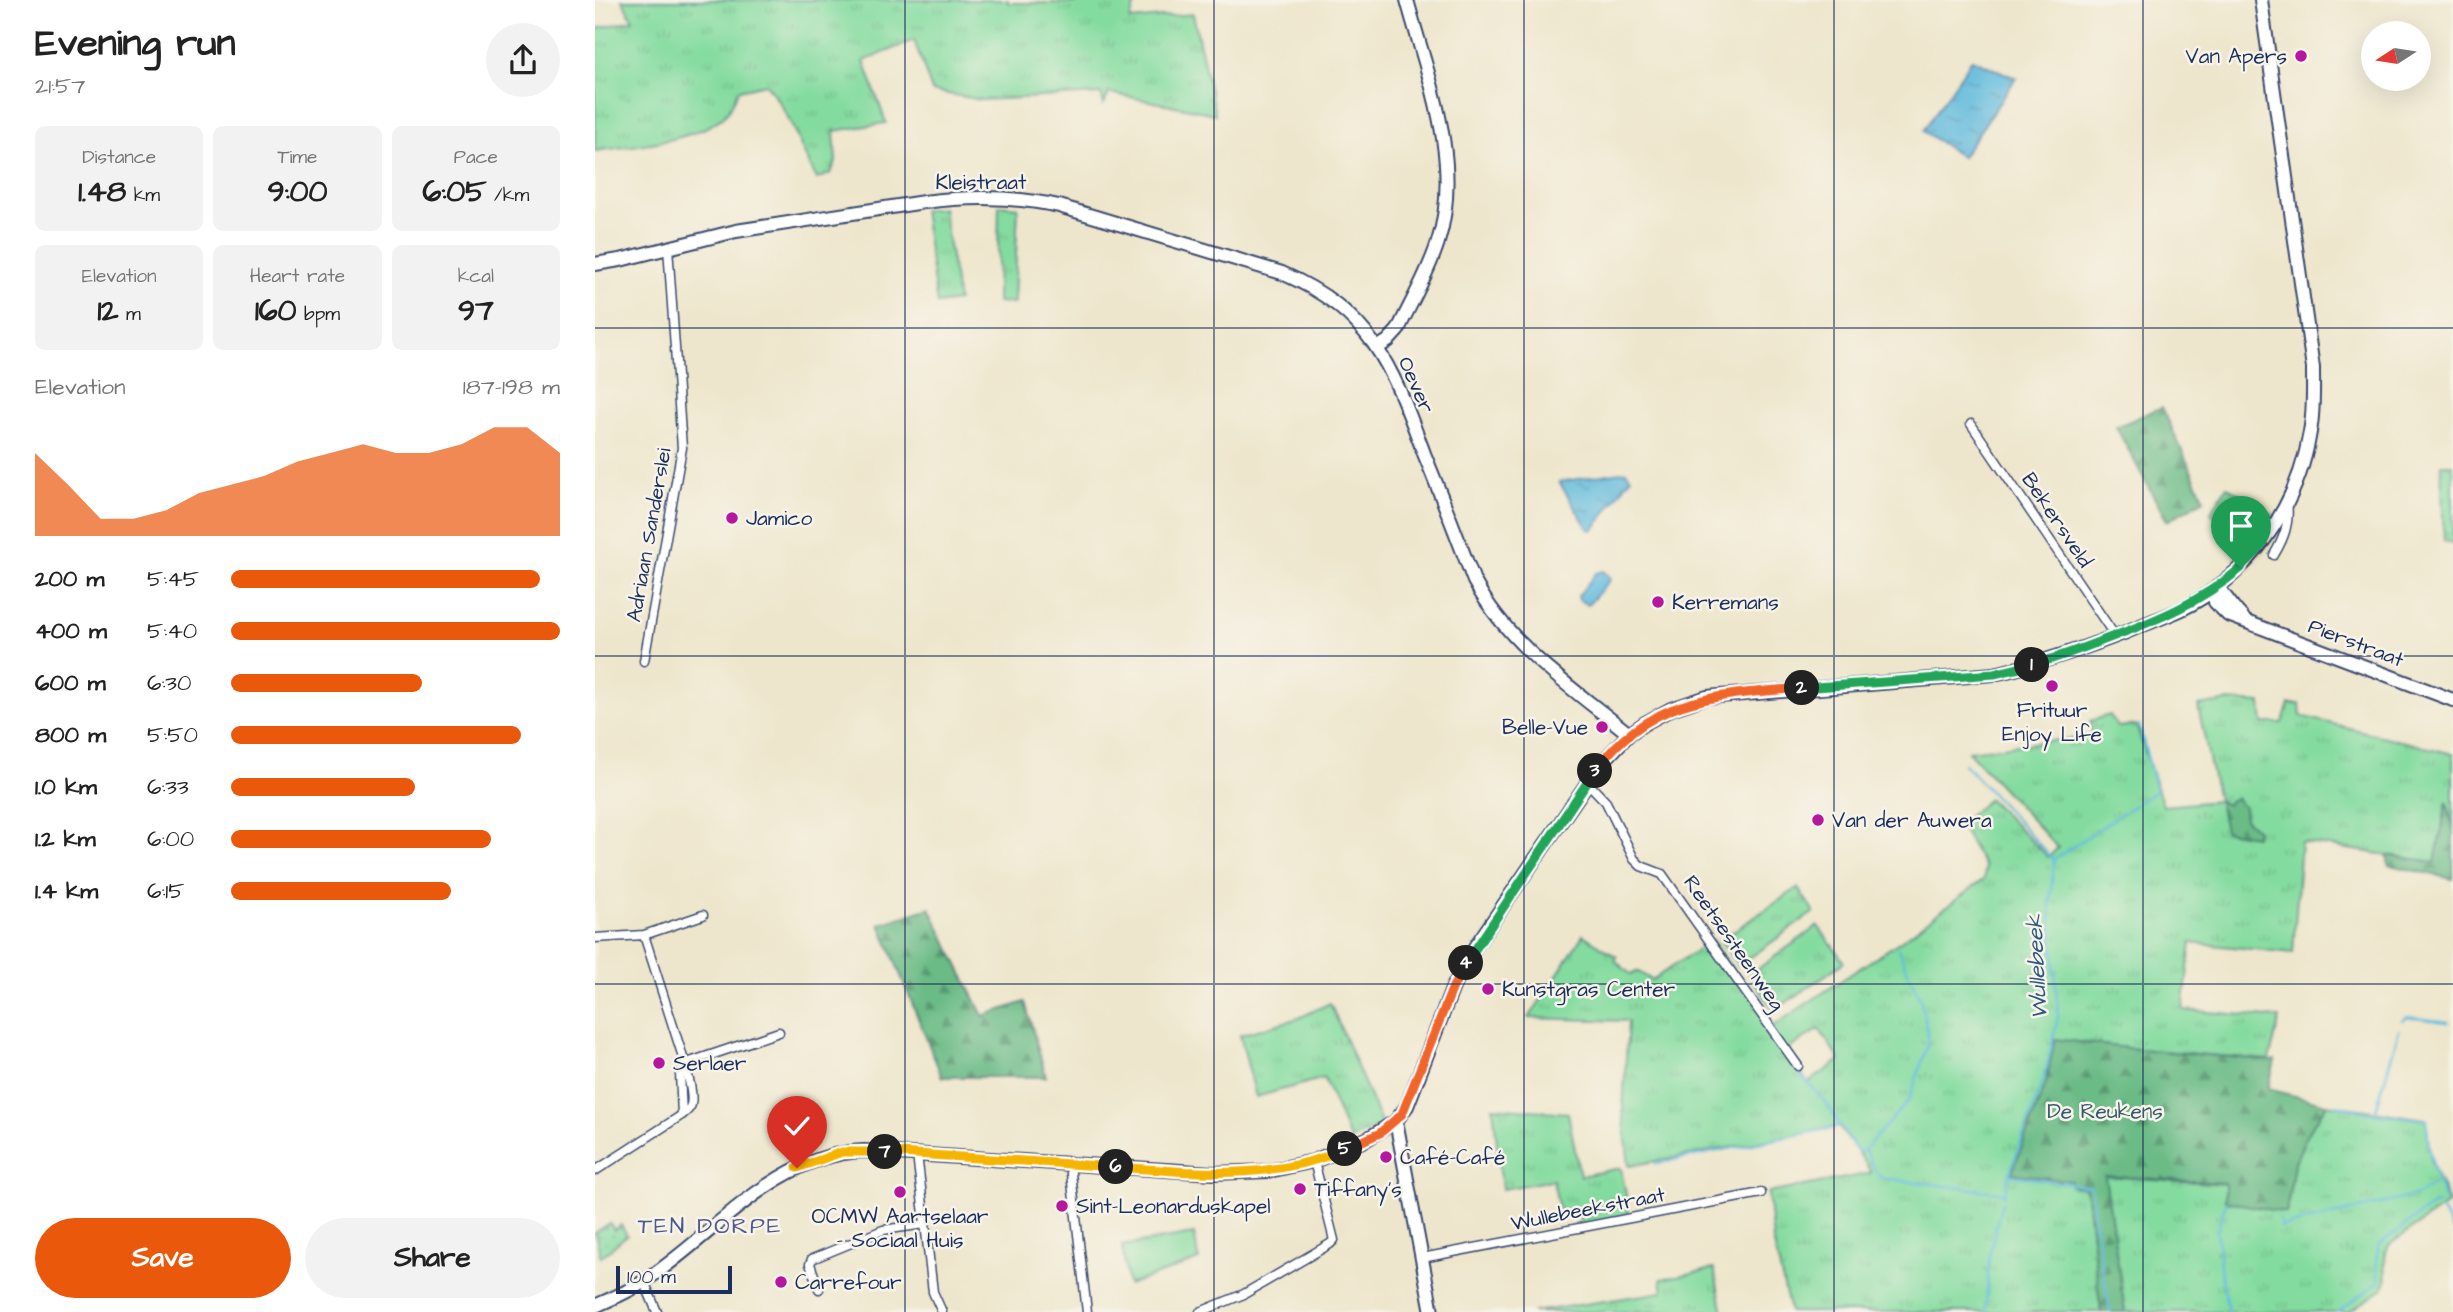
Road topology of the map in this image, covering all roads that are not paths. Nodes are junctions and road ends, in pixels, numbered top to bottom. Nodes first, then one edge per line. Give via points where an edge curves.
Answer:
1 (1407, 0) edge
2 (2261, 0) edge
3 (668, 247) junction
4 (595, 264) edge
5 (1377, 348) junction
6 (1971, 424) dead end
7 (2287, 503) junction
8 (2274, 555) dead end
9 (2218, 594) junction
10 (2115, 636) junction
11 (644, 661) dead end
12 (2453, 700) edge
13 (1629, 734) junction
14 (1587, 782) junction
15 (703, 915) dead end
16 (644, 935) junction
17 (595, 938) edge
18 (779, 1032) dead end
19 (684, 1064) junction
20 (1798, 1066) dead end
21 (1396, 1121) junction
22 (917, 1154) junction
23 (1314, 1161) junction
24 (1070, 1165) junction
25 (595, 1171) edge
26 (1761, 1193) dead end
27 (925, 1224) junction
28 (1422, 1258) junction
29 (644, 1281) junction
30 (818, 1289) dead end
31 (595, 1306) edge
32 (657, 1312) edge
33 (942, 1312) edge
34 (1087, 1312) edge
35 (1200, 1312) edge
36 (1432, 1312) edge

1 - 5 street, Oever via 1440,124 1448,174 1447,208 1438,245 1398,330
2 - 7 street via 2313,369 2308,442
3 - 4 street, Kleistraat
3 - 5 street, Kleistraat via 736,231 923,202 1021,198 1282,273 1336,303
3 - 11 street, Adriaan Sanderslei via 682,448
5 - 13 street, Oever via 1396,380 1474,581 1490,609 1526,650
6 - 10 street, Bekersveld
7 - 8 street via 2289,519
7 - 9 street via 2259,547
9 - 10 street
9 - 12 street, Pierstraat via 2228,615
10 - 13 street via 2048,661 1994,674 1707,697 1671,709
13 - 14 street
14 - 20 street, Reetsesteenweg via 1605,802 1634,859 1662,874
14 - 21 street via 1475,947 1453,987 1407,1106
15 - 16 street
16 - 17 street
16 - 19 street
18 - 19 street
19 - 25 street via 680,1073 682,1115
21 - 23 street
21 - 28 street
22 - 24 street
22 - 27 street
22 - 29 street via 842,1152 797,1168
23 - 24 street via 1237,1173
23 - 35 street via 1334,1240 1331,1244 1244,1294
24 - 34 street
26 - 28 street, Wullebeekstraat
27 - 30 street via 883,1230 812,1259
27 - 33 street via 933,1292
28 - 36 street
29 - 31 street
29 - 32 street

